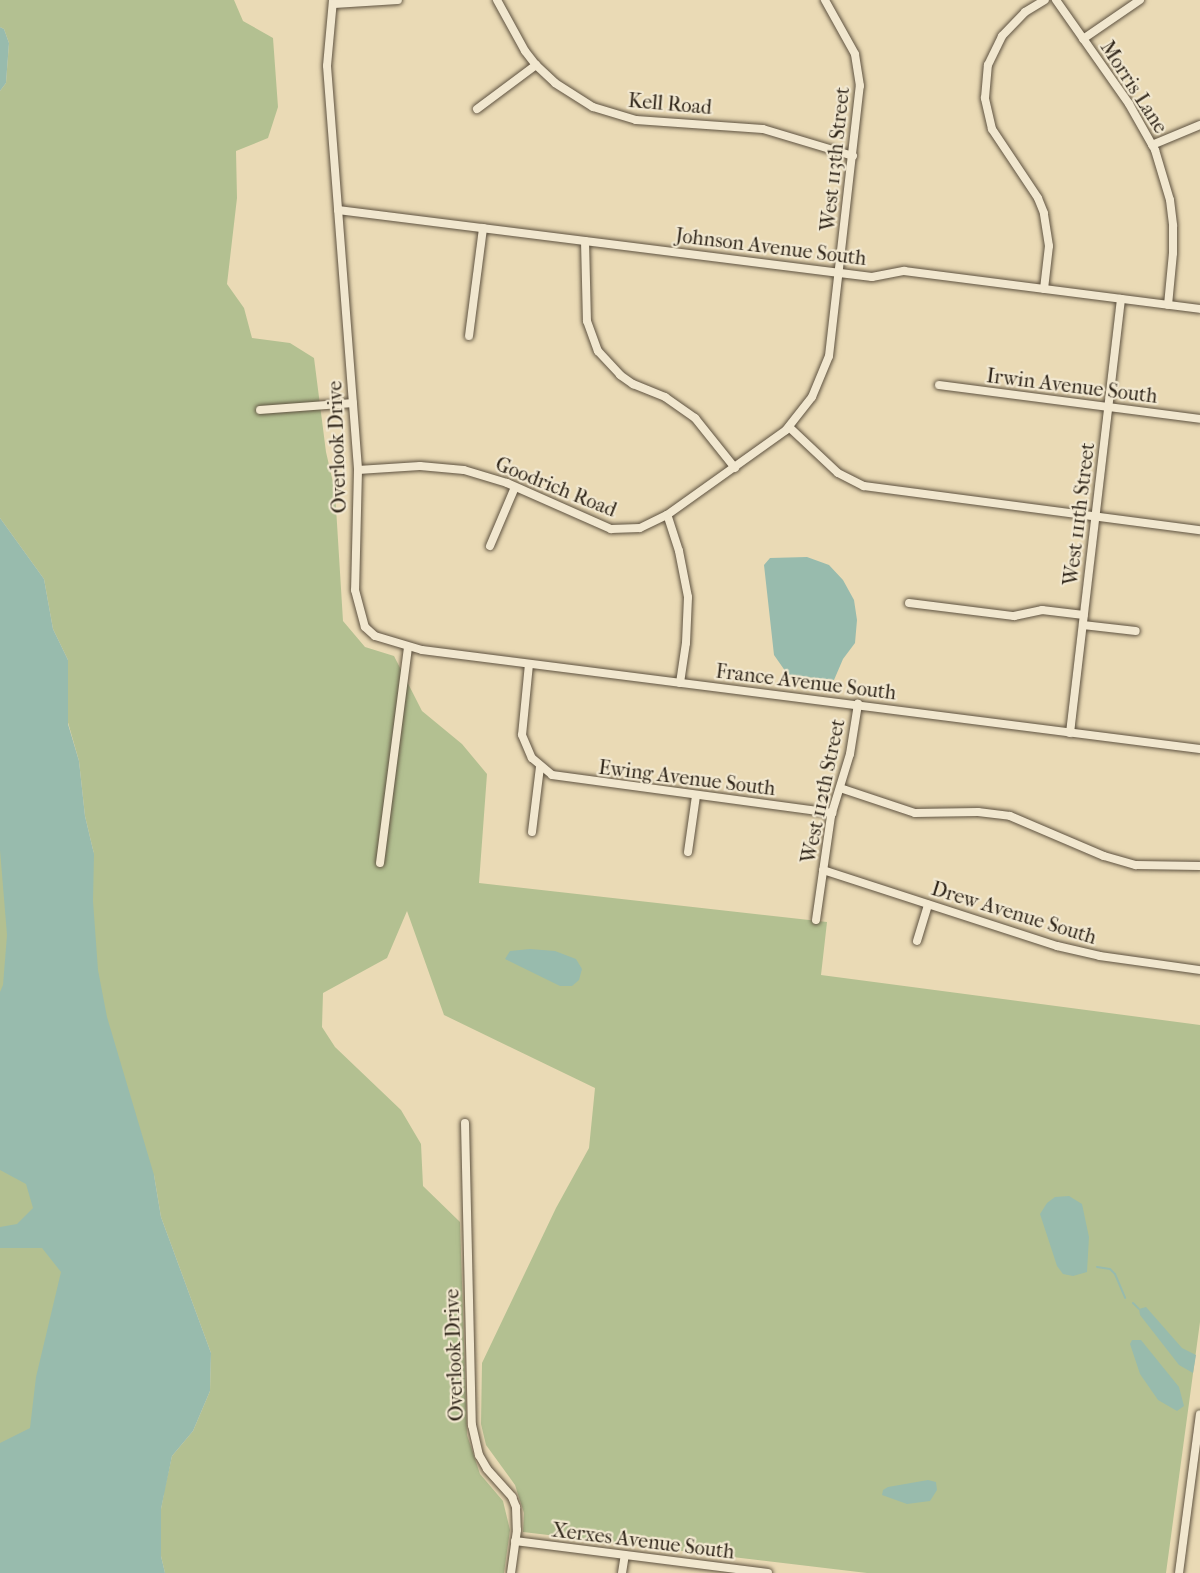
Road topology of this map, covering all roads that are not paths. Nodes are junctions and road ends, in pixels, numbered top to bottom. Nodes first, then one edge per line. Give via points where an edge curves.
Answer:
1 (398, 0) edge
2 (497, 0) edge
3 (825, 0) edge
4 (1044, 0) edge
5 (1056, 0) edge
6 (1140, 0) edge
7 (333, 2) edge
8 (1083, 39) junction
9 (536, 64) junction
10 (477, 109) dead end
11 (1200, 125) edge
12 (1152, 145) junction
13 (854, 156) junction
14 (338, 210) junction
15 (483, 228) junction
16 (585, 241) junction
17 (840, 273) junction
18 (1044, 289) junction
19 (1121, 298) junction
20 (1168, 305) junction
21 (1200, 309) edge
22 (469, 336) dead end
23 (939, 385) dead end
24 (353, 403) junction
25 (1108, 407) junction
26 (260, 410) dead end
27 (1200, 419) edge
28 (789, 427) junction
29 (735, 468) junction
30 (358, 470) junction
31 (515, 487) junction
32 (667, 515) junction
33 (1095, 517) junction
34 (1200, 530) edge
35 (490, 546) dead end
36 (909, 603) dead end
37 (1084, 615) junction
38 (1083, 625) junction
39 (1136, 632) dead end
40 (408, 648) junction
41 (529, 664) junction
42 (680, 683) junction
43 (858, 704) junction
44 (1070, 733) junction
45 (1200, 749) edge
46 (540, 767) junction
47 (840, 788) junction
48 (696, 796) junction
49 (832, 813) junction
50 (532, 832) dead end
51 (688, 852) dead end
52 (380, 863) dead end
53 (1200, 866) edge
54 (823, 870) junction
55 (928, 905) junction
56 (816, 921) dead end
57 (917, 941) dead end
58 (1200, 970) edge
59 (465, 1123) dead end
60 (1200, 1414) edge
61 (515, 1541) junction
62 (625, 1555) junction
63 (511, 1573) edge
64 (622, 1573) edge
65 (768, 1573) edge
66 (1179, 1573) edge

1 - 7 street
2 - 9 street, Kell Road via 519,42
3 - 13 street, West 113th Street via 849,40 859,70
4 - 18 street via 1025,12 1002,36 988,65 985,98 992,129 1044,213 1049,246
5 - 8 street, Morris Lane
6 - 8 street
7 - 14 street, Overlook Drive via 327,66
8 - 12 street, Morris Lane via 1129,104
9 - 10 street
9 - 13 street, Kell Road via 574,97 614,116 657,123 763,129
11 - 12 street
12 - 20 street, Morris Lane via 1164,175 1173,226
13 - 17 street, West 113th Street
14 - 15 street, Johnson Avenue South
14 - 24 street, Overlook Drive
15 - 16 street, Johnson Avenue South
15 - 22 street
16 - 17 street, Johnson Avenue South
16 - 29 street via 587,321 598,351 620,375 673,401 695,418
17 - 18 street, Johnson Avenue South via 872,277 904,271
17 - 28 street, West 113th Street via 833,335 822,377
18 - 19 street, Johnson Avenue South
19 - 20 street, Johnson Avenue South
19 - 25 street, West 111th Street
20 - 21 street, Johnson Avenue South
23 - 25 street, Irwin Avenue South
24 - 26 street
24 - 30 street, Overlook Drive
25 - 27 street, Irwin Avenue South
25 - 33 street, West 111th Street
28 - 29 street, West 113th Street
28 - 33 street via 838,473 864,486
29 - 32 street, West 113th Street
30 - 31 street, Goodrich Road via 442,468 486,476
30 - 40 street, Overlook Drive via 354,571 360,612 365,627 375,636
31 - 32 street, Goodrich Road via 611,529 640,528
31 - 35 street
32 - 42 street via 688,597
33 - 34 street
33 - 37 street, West 111th Street
36 - 37 street via 1014,616 1042,610
37 - 38 street, West 111th Street
38 - 39 street
38 - 44 street, West 111th Street
40 - 41 street, France Avenue South
40 - 52 street
41 - 42 street, France Avenue South
41 - 46 street via 522,735 525,747
42 - 43 street, France Avenue South
43 - 44 street, France Avenue South
43 - 47 street, West 112th Street
44 - 45 street, France Avenue South
46 - 48 street, Ewing Avenue South via 564,778
46 - 50 street
47 - 49 street, West 112th Street
47 - 53 street via 915,813 1010,816 1136,866
48 - 49 street, Ewing Avenue South
48 - 51 street
49 - 54 street, West 112th Street
54 - 55 street, Drew Avenue South
54 - 56 street, West 112th Street
55 - 57 street
55 - 58 street, Drew Avenue South via 1057,946
59 - 61 street, Overlook Drive via 474,1441 487,1469 512,1497 518,1519
60 - 66 street
61 - 62 street, Xerxes Avenue South
61 - 63 street, Overlook Drive
62 - 64 street
62 - 65 street, Xerxes Avenue South

